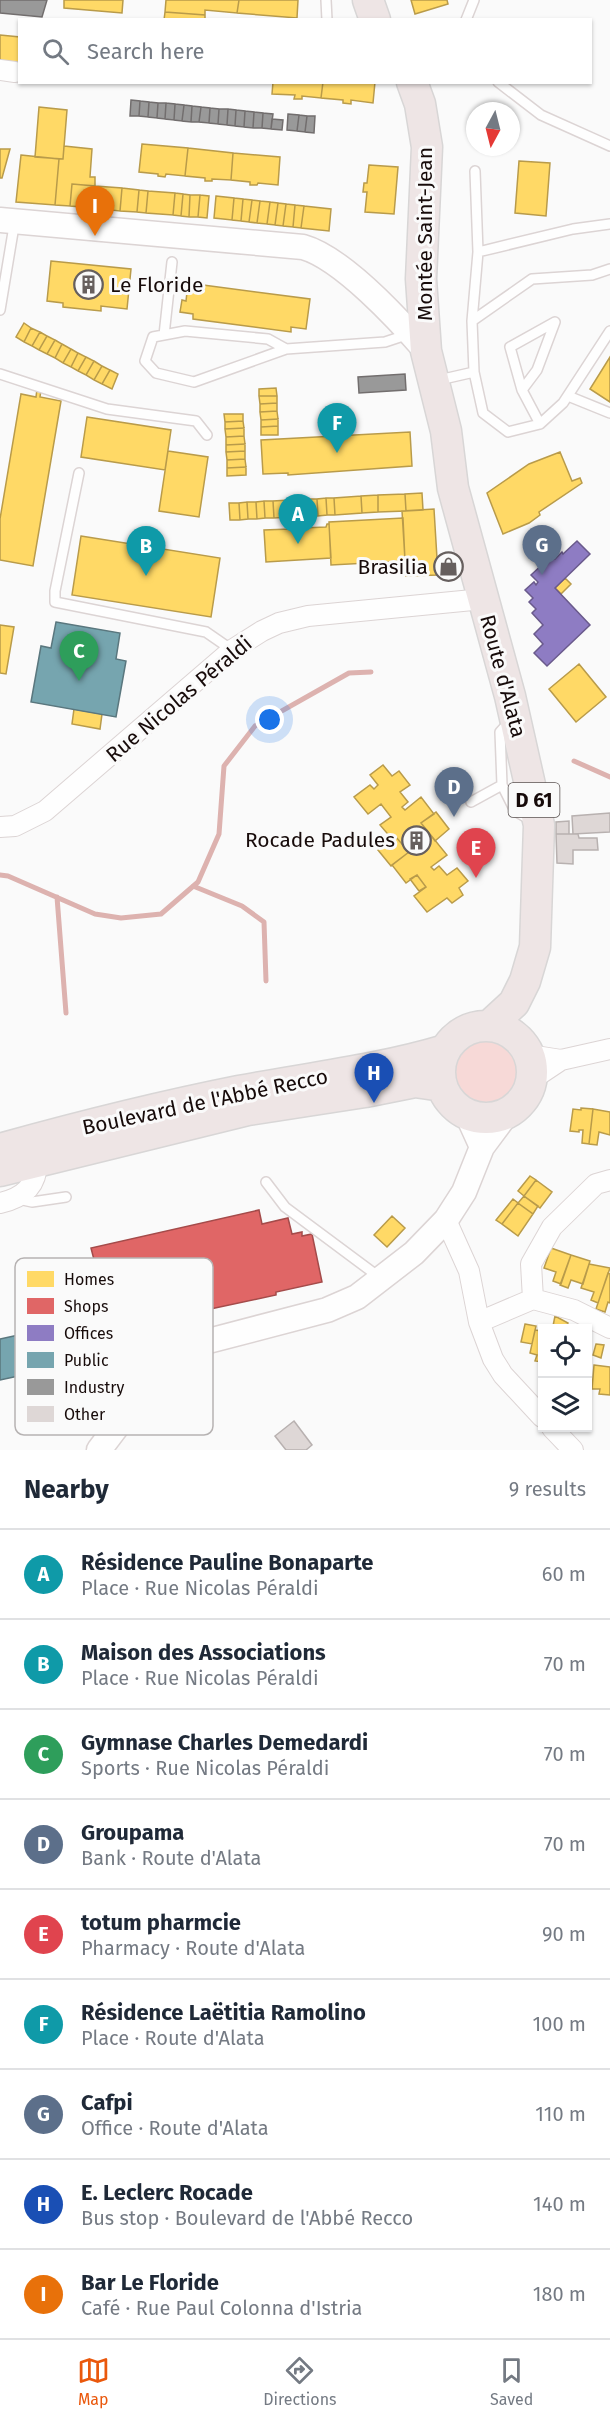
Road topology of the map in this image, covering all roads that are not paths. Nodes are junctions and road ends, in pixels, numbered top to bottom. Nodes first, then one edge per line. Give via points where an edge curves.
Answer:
1 (326, 0) edge
2 (368, 0) edge
3 (474, 0) edge
4 (327, 18) edge
5 (374, 18) edge
6 (467, 18) edge
7 (413, 84) edge
8 (501, 84) edge
9 (610, 147) edge
10 (475, 171) dead end
11 (5, 221) edge
12 (610, 224) edge
13 (478, 252) junction
14 (172, 262) dead end
15 (610, 269) edge
16 (0, 310) edge
17 (472, 321) junction
18 (610, 330) edge
19 (164, 335) junction
20 (418, 342) junction
21 (286, 349) junction
22 (474, 372) junction
23 (0, 374) edge
24 (434, 381) junction
25 (522, 390) junction
26 (568, 396) junction
27 (610, 413) edge
28 (540, 424) junction
29 (207, 435) dead end
30 (79, 473) dead end
31 (483, 599) junction
32 (232, 650) junction
33 (515, 714) junction
34 (502, 785) junction
35 (471, 801) dead end
36 (539, 825) junction
37 (0, 827) edge
38 (516, 1049) junction
39 (610, 1049) edge
40 (445, 1050) junction
41 (442, 1086) junction
42 (508, 1112) junction
43 (467, 1114) junction
44 (482, 1147) junction
45 (0, 1149) edge
46 (37, 1162) junction
47 (0, 1172) edge
48 (610, 1180) edge
49 (266, 1182) dead end
50 (66, 1197) dead end
51 (9, 1201) edge
52 (446, 1220) junction
53 (381, 1278) junction
54 (534, 1299) junction
55 (479, 1322) junction
56 (610, 1328) edge
57 (213, 1340) edge
58 (538, 1412) edge
59 (556, 1432) edge
60 (110, 1435) edge
61 (99, 1450) edge
62 (573, 1450) edge

1 - 4 lane
2 - 5 main road
3 - 6 lane
7 - 20 main road, Montée Saint-Jean via 427,147
8 - 9 lane via 541,115
10 - 13 lane
11 - 16 lane via 13,232
11 - 20 street, D 61 via 318,251 398,318
12 - 13 lane
13 - 17 lane
14 - 19 lane
15 - 17 lane via 592,275 532,279
17 - 22 lane
18 - 26 lane
19 - 21 lane via 185,331 268,339
19 - 21 lane via 153,338 145,361 156,373 194,382
20 - 21 lane
20 - 24 main road, Route d'Alata / D 61
22 - 24 lane
22 - 28 lane via 483,413 508,432
23 - 29 lane via 107,409 196,422
24 - 31 main road, Route d'Alata / D 61 via 446,431 453,488
25 - 25 lane via 510,347 555,322 537,370
25 - 28 lane
26 - 27 lane
26 - 28 lane
30 - 32 lane via 55,602 206,632
31 - 32 street, Rue Nicolas Péraldi via 308,616 279,623
31 - 33 main road, Route d'Alata / D 61
32 - 37 street, Rue Nicolas Péraldi via 45,812
33 - 34 lane via 500,732
33 - 36 main road, Route d'Alata / D 61
34 - 35 lane
34 - 36 lane via 515,811
36 - 38 main road, Route d'Alata / D 61 via 535,947 514,1003
38 - 39 street via 561,1060
38 - 40 main road via 476,1027 453,1039
38 - 42 main road via 523,1098
40 - 41 main road via 440,1068
40 - 45 main road, Boulevard de l'Abbé Recco via 412,1060 121,1117
41 - 43 main road via 448,1098
41 - 46 main road, Boulevard de l'Abbé Recco via 415,1082 248,1110
42 - 43 main road via 495,1117
42 - 44 street
43 - 44 street
44 - 52 street via 464,1192
46 - 47 main road, Boulevard de l'Abbé Recco
46 - 51 street via 37,1173 29,1189
48 - 54 street via 596,1184 552,1227 531,1264
49 - 53 lane via 285,1208
50 - 51 lane
52 - 53 street via 414,1253
52 - 55 street via 469,1271
53 - 57 street via 357,1297 327,1310
54 - 55 street
54 - 56 street via 574,1310
55 - 58 street via 503,1375
59 - 62 street
60 - 61 street

